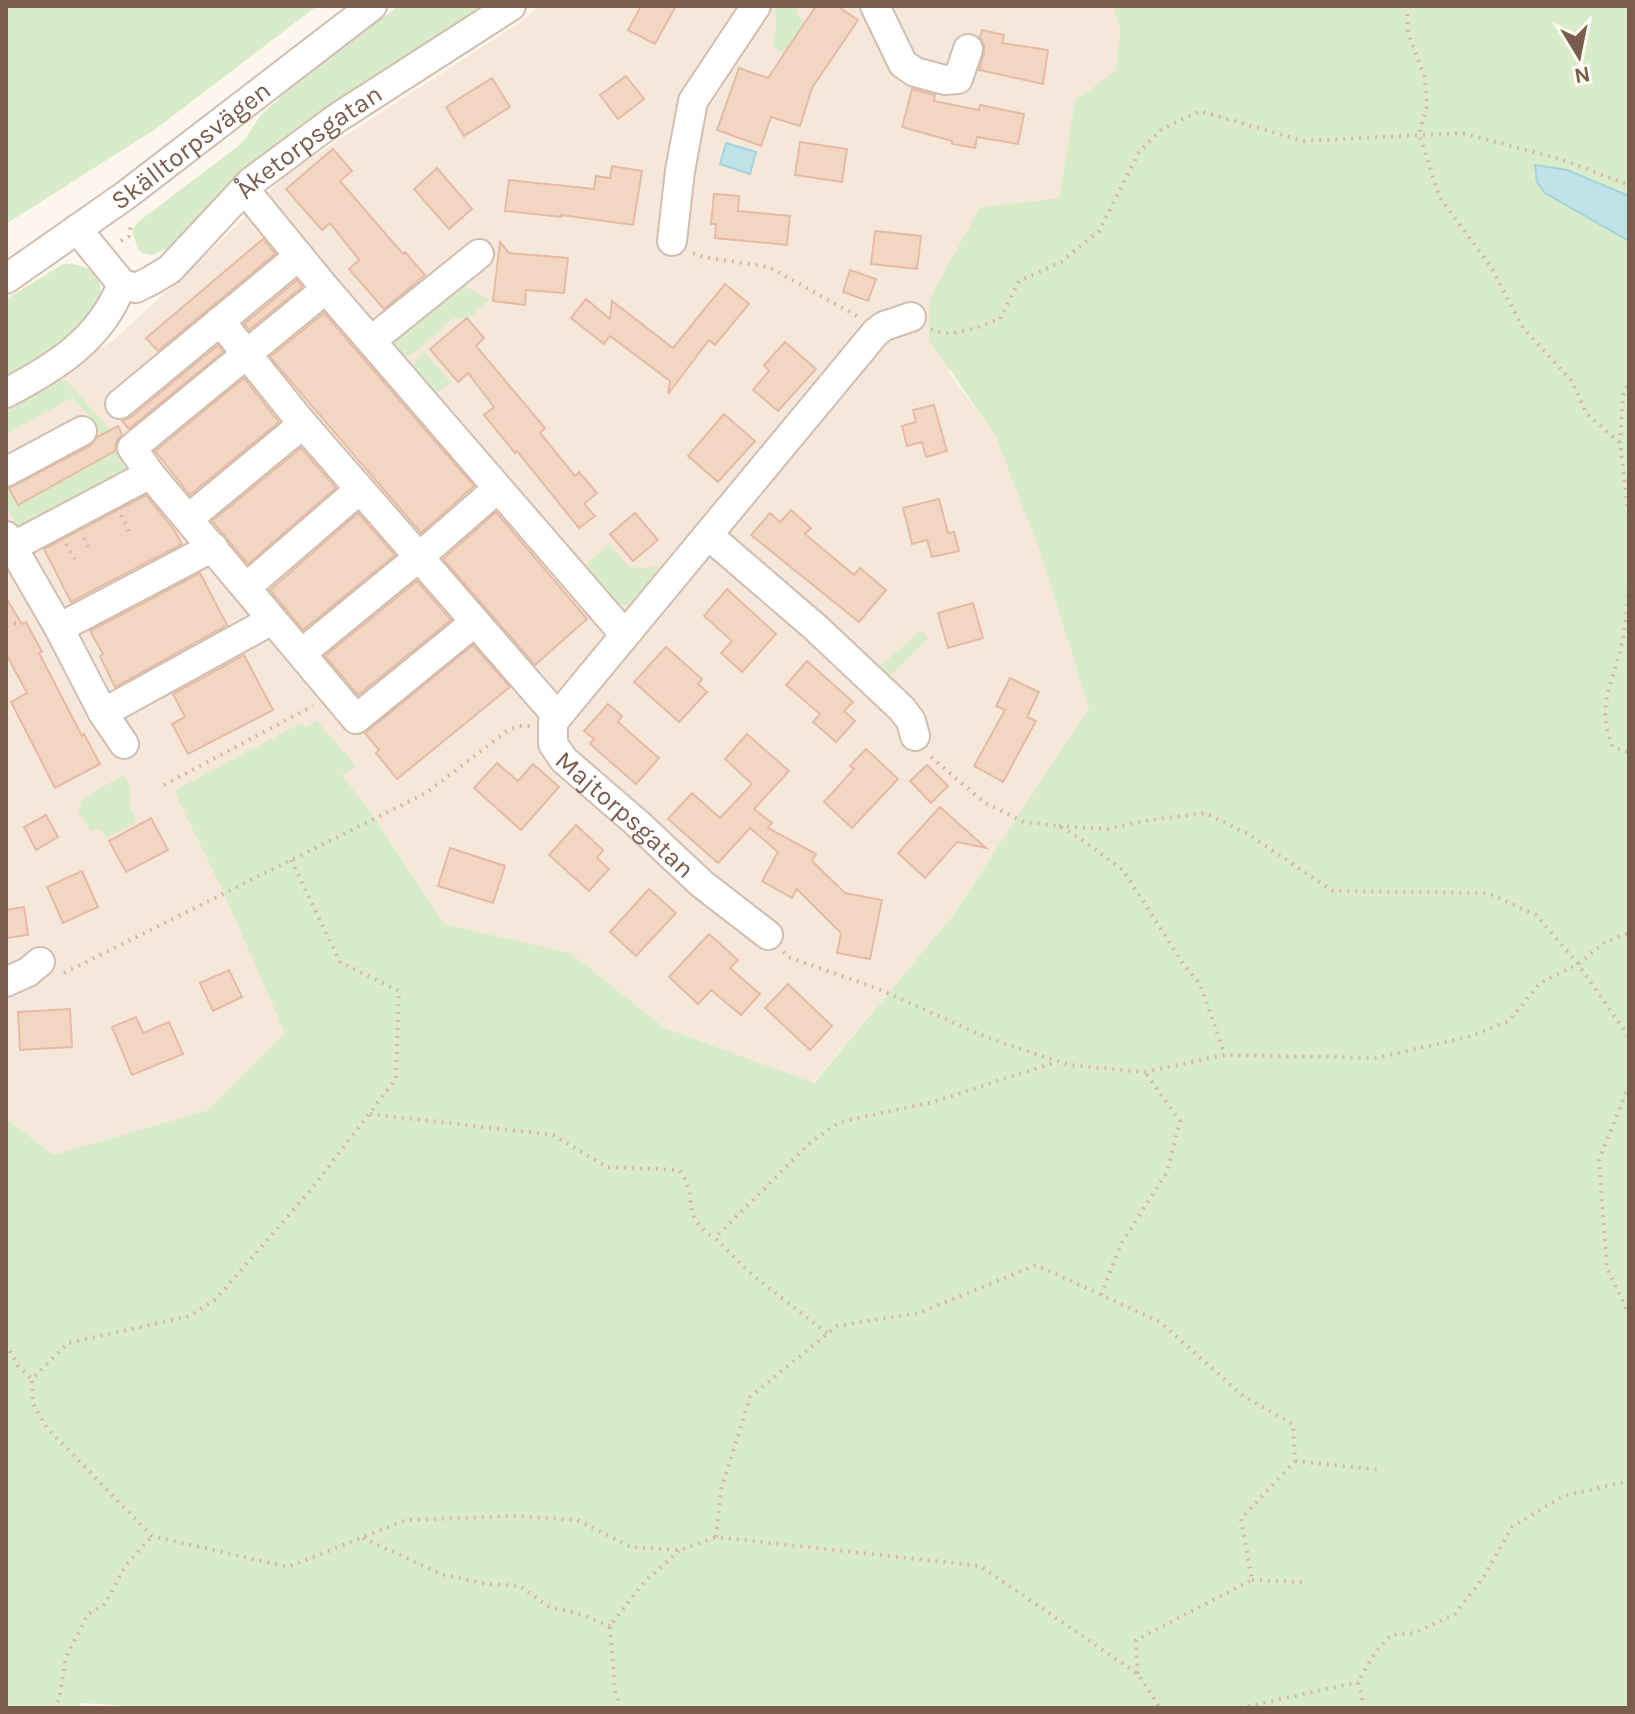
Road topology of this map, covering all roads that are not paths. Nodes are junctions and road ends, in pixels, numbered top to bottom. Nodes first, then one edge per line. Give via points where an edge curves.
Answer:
1 (372, 6) edge
2 (511, 6) edge
3 (756, 6) edge
4 (875, 6) edge
5 (968, 49) dead end
6 (245, 190) junction
7 (77, 229) junction
8 (672, 241) road end
9 (479, 254) dead end
10 (299, 256) junction
11 (6, 279) edge
12 (122, 284) junction
13 (326, 289) junction
14 (911, 317) road end
15 (220, 321) junction
16 (372, 340) junction
17 (247, 355) junction
18 (6, 393) edge
19 (120, 404) dead end
20 (303, 424) junction
21 (82, 431) dead end
22 (6, 472) edge
23 (150, 474) junction
24 (497, 489) junction
25 (359, 490) junction
26 (189, 518) junction
27 (708, 535) junction
28 (9, 541) edge
29 (213, 547) junction
30 (419, 557) junction
31 (248, 586) junction
32 (272, 620) junction
33 (475, 622) junction
34 (59, 628) junction
35 (625, 635) junction
36 (303, 652) junction
37 (103, 713) junction
38 (554, 724) junction
39 (915, 736) road end
40 (124, 744) dead end
41 (768, 935) road end
42 (40, 962) road end
43 (6, 982) edge

1 - 7 street, Skälltorpsvägen
2 - 6 street, Åketorpsgatan via 337,118
3 - 8 street via 693,101
4 - 5 street via 903,64 915,72 958,79
6 - 10 street
6 - 12 street, Åketorpsgatan via 170,269 136,288
7 - 11 street, Skälltorpsvägen
7 - 12 street
9 - 16 street
10 - 13 street
10 - 15 street
12 - 18 street via 102,324 63,361
13 - 16 street
13 - 17 street
14 - 27 street, Majtorpsgatan via 881,329
15 - 17 street
15 - 19 street
16 - 24 street
17 - 20 street
17 - 23 street via 132,448
20 - 25 street
20 - 26 street
21 - 22 street
23 - 26 street
23 - 28 street
24 - 30 street
24 - 35 street
25 - 30 street
25 - 31 street
26 - 29 street
27 - 35 street, Majtorpsgatan
27 - 39 street via 902,709
28 - 34 street
29 - 31 street
29 - 34 street
30 - 33 street
30 - 36 street
31 - 32 street
32 - 36 street
32 - 37 street
33 - 36 street via 356,719
33 - 38 street
34 - 37 street
35 - 38 street, Majtorpsgatan
37 - 40 street
38 - 41 street, Majtorpsgatan via 553,744 559,755 702,884
42 - 43 street

